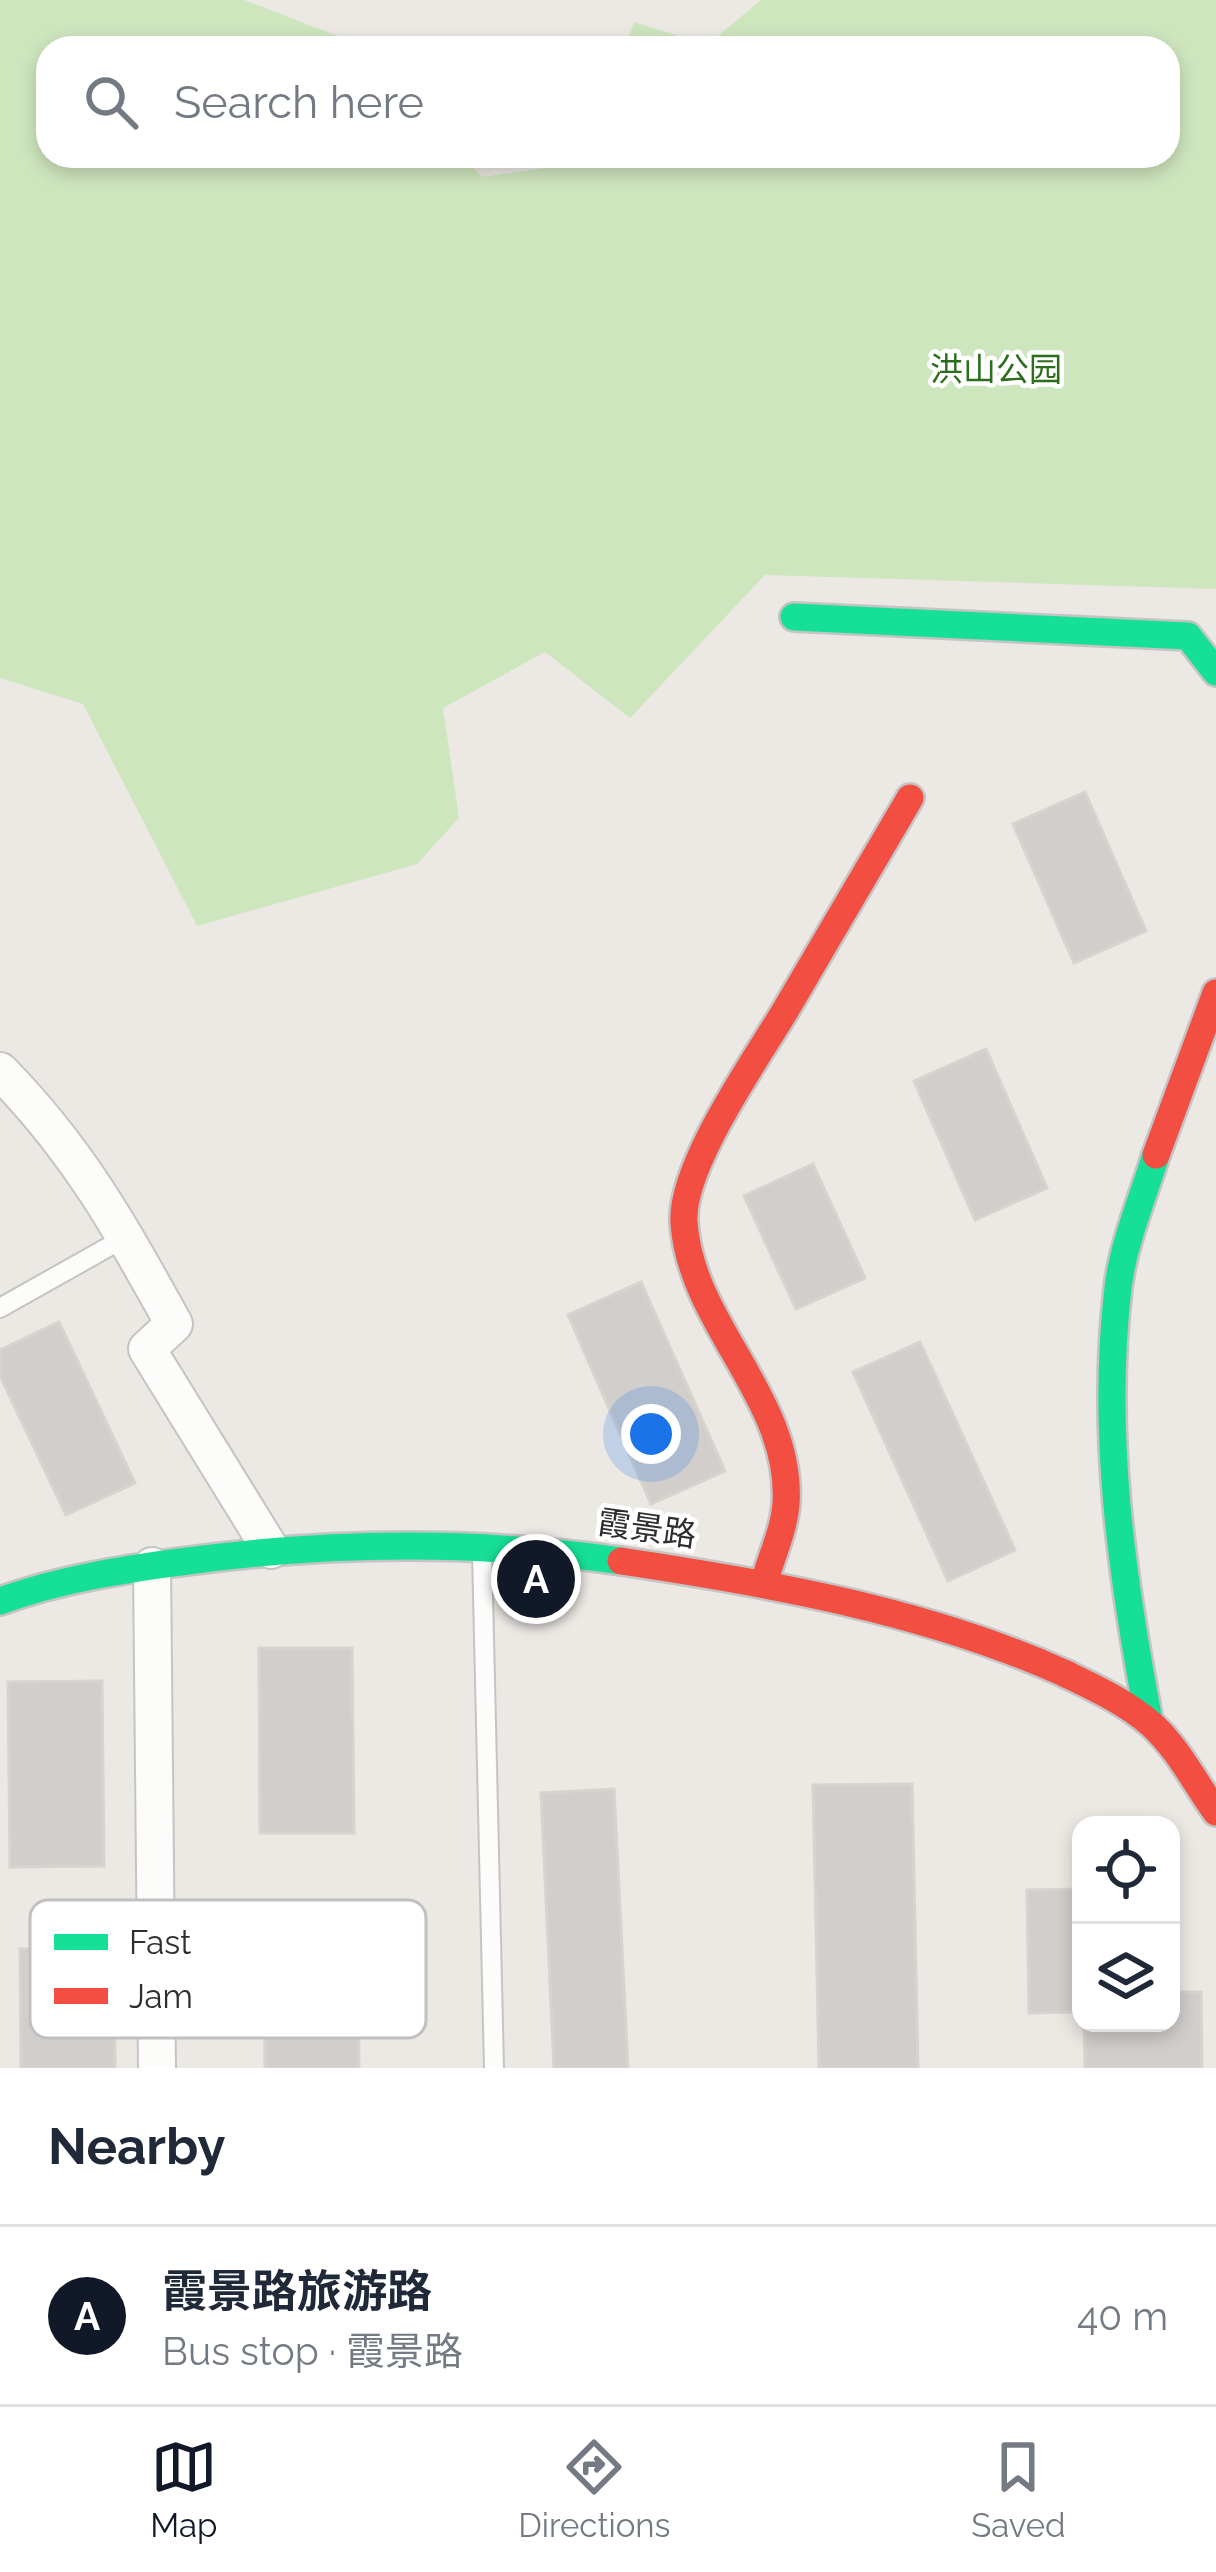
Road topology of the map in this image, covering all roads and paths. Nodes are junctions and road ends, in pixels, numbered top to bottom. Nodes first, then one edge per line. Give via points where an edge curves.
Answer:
1 (794, 616) dead end
2 (1216, 672) edge
3 (910, 798) dead end
4 (1216, 993) edge
5 (0, 1071) edge
6 (126, 1237) junction
7 (0, 1308) edge
8 (482, 1549) junction
9 (271, 1550) junction
10 (152, 1566) junction
11 (764, 1583) junction
12 (0, 1601) edge
13 (1149, 1721) junction
14 (1216, 1812) edge
15 (156, 1900) edge
16 (158, 2038) edge
17 (158, 2068) edge
18 (494, 2068) edge

1 - 2 street via 1188,636
3 - 11 street via 709,1140 686,1198 694,1264 779,1447 786,1501
4 - 13 street via 1118,1284 1112,1451 1123,1583
5 - 6 street via 48,1119
6 - 7 lane
6 - 9 street via 174,1324 147,1349
8 - 9 street, 霞景路 via 367,1542
8 - 11 street, 霞景路 via 603,1556
8 - 18 lane
9 - 10 street, 霞景路
10 - 12 street, 霞景路 via 41,1585
10 - 15 street
11 - 13 street, 霞景路 via 1044,1664
13 - 14 street, 霞景路
16 - 17 street

